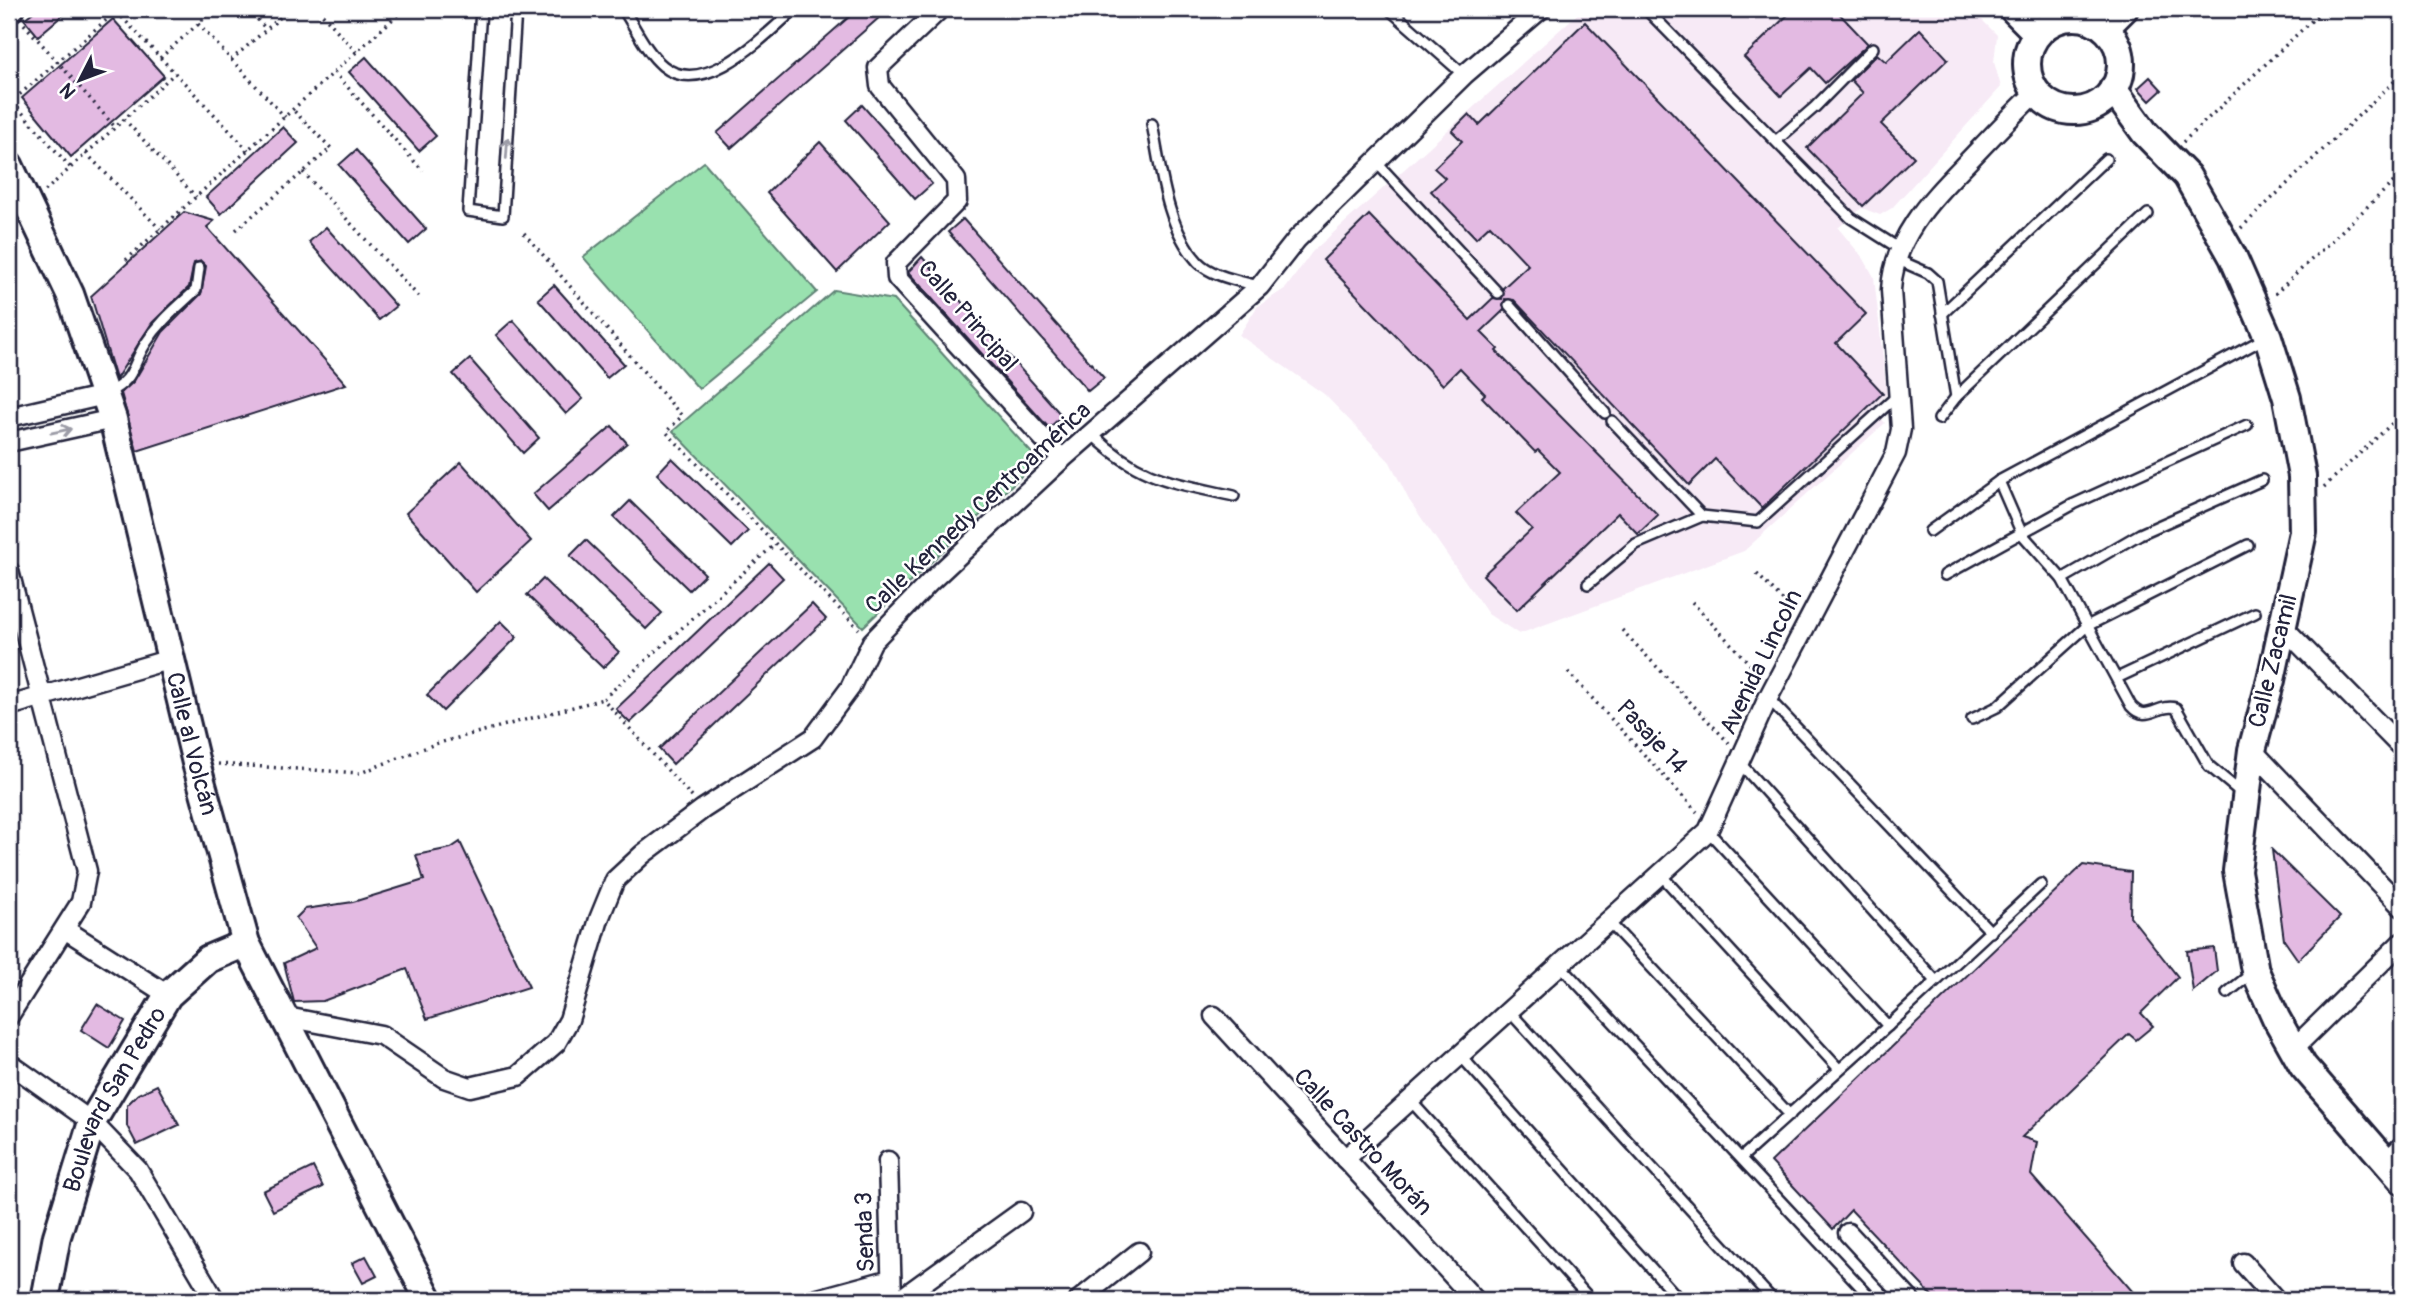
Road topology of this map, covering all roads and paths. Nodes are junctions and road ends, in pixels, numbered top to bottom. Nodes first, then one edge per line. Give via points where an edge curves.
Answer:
1 (215, 9) edge
2 (248, 9) edge
3 (290, 9) edge
4 (318, 9) edge
5 (401, 9) edge
6 (481, 9) edge
7 (516, 9) edge
8 (623, 9) edge
9 (795, 9) edge
10 (1388, 9) edge
11 (1541, 9) edge
12 (1646, 9) edge
13 (2013, 9) edge
14 (2124, 9) edge
15 (2324, 9) edge
16 (14, 10) edge
17 (118, 10) edge
18 (929, 12) edge
19 (198, 24) junction
20 (2105, 28) junction
21 (267, 29) junction
22 (2038, 33) junction
23 (1872, 47) dead end
24 (356, 52) junction
25 (160, 58) junction
26 (231, 60) junction
27 (58, 62) junction
28 (334, 72) junction
29 (175, 73) junction
30 (2402, 74) edge
31 (1464, 75) junction
32 (2113, 89) junction
33 (2036, 92) junction
34 (2090, 108) junction
35 (292, 109) junction
36 (285, 117) junction
37 (124, 119) junction
38 (1152, 124) dead end
39 (115, 127) junction
40 (2144, 133) junction
41 (1777, 140) junction
42 (248, 150) junction
43 (86, 153) junction
44 (2169, 156) junction
45 (2106, 159) dead end
46 (1376, 162) junction
47 (9, 165) edge
48 (71, 167) junction
49 (423, 171) dead end
50 (303, 172) junction
51 (2402, 174) edge
52 (196, 197) junction
53 (28, 207) junction
54 (2148, 214) dead end
55 (160, 229) junction
56 (236, 230) dead end
57 (524, 233) dead end
58 (2224, 244) junction
59 (1898, 254) junction
60 (126, 260) dead end
61 (199, 268) dead end
62 (1260, 286) junction
63 (1498, 293) dead end
64 (419, 297) dead end
65 (1509, 305) dead end
66 (2258, 310) junction
67 (1942, 314) junction
68 (2268, 337) junction
69 (1898, 395) junction
70 (1956, 397) junction
71 (109, 407) junction
72 (29, 412) junction
73 (1605, 413) dead end
74 (2402, 414) edge
75 (9, 417) edge
76 (1939, 419) dead end
77 (1612, 421) dead end
78 (2247, 425) dead end
79 (1091, 434) junction
80 (33, 437) junction
81 (9, 442) edge
82 (1062, 459) junction
83 (2262, 480) dead end
84 (1999, 481) junction
85 (1234, 496) dead end
86 (2303, 508) junction
87 (1702, 516) junction
88 (1930, 531) dead end
89 (2022, 534) junction
90 (774, 545) junction
91 (2248, 545) dead end
92 (9, 571) edge
93 (1757, 574) dead end
94 (1945, 575) dead end
95 (2062, 579) junction
96 (1588, 584) dead end
97 (1692, 603) dead end
98 (2255, 613) dead end
99 (1806, 625) junction
100 (2087, 626) junction
101 (2283, 627) junction
102 (1622, 630) dead end
103 (872, 642) junction
104 (171, 659) junction
105 (1568, 672) dead end
106 (2117, 678) junction
107 (1770, 693) junction
108 (43, 695) junction
109 (603, 699) junction
110 (9, 706) edge
111 (1972, 719) dead end
112 (2402, 748) edge
113 (2252, 750) junction
114 (1740, 759) junction
115 (195, 763) junction
116 (2245, 795) junction
117 (703, 809) junction
118 (1709, 828) junction
119 (1660, 874) junction
120 (2040, 884) dead end
121 (2402, 907) edge
122 (1608, 922) junction
123 (66, 930) junction
124 (1991, 932) junction
125 (246, 943) junction
126 (2401, 943) edge
127 (1560, 965) junction
128 (2255, 971) junction
129 (1936, 981) junction
130 (2227, 993) dead end
131 (168, 995) junction
132 (1509, 1011) junction
133 (9, 1016) edge
134 (281, 1016) junction
135 (1214, 1016) dead end
136 (1888, 1026) junction
137 (2292, 1050) junction
138 (1460, 1055) junction
139 (9, 1063) edge
140 (1839, 1069) junction
141 (1410, 1100) junction
142 (1790, 1115) junction
143 (92, 1122) junction
144 (1742, 1157) junction
145 (1345, 1159) junction
146 (888, 1161) dead end
147 (2397, 1162) edge
148 (1021, 1212) dead end
149 (1848, 1233) dead end
150 (1139, 1252) dead end
151 (2243, 1263) dead end
152 (891, 1279) junction
153 (46, 1300) edge
154 (215, 1300) edge
155 (429, 1300) edge
156 (814, 1300) edge
157 (892, 1300) edge
158 (899, 1300) edge
159 (1079, 1300) edge
160 (1475, 1300) edge
161 (1591, 1300) edge
162 (1680, 1300) edge
163 (1773, 1300) edge
164 (1873, 1300) edge
165 (1910, 1300) edge
166 (2276, 1300) edge

1 - 19 path
2 - 21 path
3 - 21 path
4 - 24 path
5 - 24 path
6 -> 7 lane via 468,211 503,216
8 - 9 lane via 661,64 690,76 736,58
10 - 31 lane
11 - 31 street, Calle Kennedy Centroamérica
12 - 41 lane
13 - 22 street
14 - 20 street
15 - 44 path
16 - 27 path
17 - 25 path
17 - 27 path
18 - 82 street, Calle Principal via 878,68 880,86 956,180 957,201 896,263 897,278
19 - 25 path
19 - 26 path
20 - 22 street via 2087,18 2068,17 2053,21
20 - 32 street via 2120,55
21 - 26 path
22 - 33 street via 2027,62
23 - 41 lane
24 - 28 path
25 - 29 path
26 - 36 path
27 - 39 path
27 - 48 path via 12,101
28 - 35 path
28 - 49 path
29 - 37 path
29 - 42 path
30 - 58 path
31 - 46 street, Calle Kennedy Centroamérica
32 - 34 street
32 - 40 street, Calle Zacamil
33 - 34 street via 2062,109
33 - 59 street, Avenida Lincoln via 1930,201
34 - 40 street, Calle Zacamil
35 - 36 path
35 - 50 path via 331,148
36 - 42 path
37 - 39 path
37 - 52 path
38 - 62 lane via 1175,221 1199,264
39 - 43 path
40 - 44 street, Calle Zacamil
41 - 59 lane via 1851,218
42 - 52 path
43 - 48 path
43 - 55 path
44 - 58 street, Calle Zacamil via 2187,176
45 - 67 lane
46 - 62 street, Calle Kennedy Centroamérica via 1297,239
46 - 63 lane
47 - 53 street, Calle al Volcán
48 - 53 path
50 - 56 path
50 - 64 path
51 - 66 path
52 - 55 path
53 - 71 street, Calle al Volcán via 70,294
54 - 70 lane
55 - 60 path
57 - 90 path via 682,416 666,432
58 - 66 street, Calle Zacamil
59 - 67 lane via 1935,278
59 - 69 street, Avenida Lincoln via 1891,290
61 - 71 lane via 196,290 175,306 146,343
62 - 79 street, Calle Kennedy Centroamérica
65 - 73 lane
66 - 68 street, Calle Zacamil
67 - 70 lane
68 - 84 lane
68 - 86 street, Calle Zacamil via 2287,398 2302,475
69 - 87 lane via 1758,522
69 - 99 street, Avenida Lincoln via 1901,429 1896,453
70 - 76 lane
71 - 72 street
80 -> 71 street
71 - 104 street, Calle al Volcán
72 - 75 street
72 - 80 street
74 - 86 path
77 - 87 lane
78 - 89 lane via 2074,504
79 - 82 street, Calle Kennedy Centroamérica
79 - 85 lane via 1132,468 1161,481
80 - 81 street
82 - 103 street, Calle Kennedy Centroamérica
83 - 95 lane via 2140,534
84 - 88 lane
84 - 89 lane
86 - 101 street, Calle Zacamil via 2304,532
87 - 96 lane via 1636,544
89 - 94 lane
89 - 95 lane
90 - 103 path
90 - 109 path
91 - 100 lane
92 - 108 street
93 - 99 path
95 - 100 lane
97 - 107 path
98 - 106 lane
99 - 107 street, Avenida Lincoln
100 - 106 lane
100 - 111 lane via 1997,707
101 - 112 street
101 - 113 street, Calle Zacamil
102 - 114 path
103 - 117 street, Calle Kennedy Centroamérica via 849,688 813,738
104 - 108 street
104 - 115 street, Calle al Volcán
105 - 118 path, Pasaje 14
106 - 116 lane via 2138,713 2176,708 2209,766
107 - 114 street, Avenida Lincoln
107 - 124 lane
108 - 110 street
108 - 123 street via 87,871 81,902
109 - 115 path via 435,744 360,773
109 - 117 path
113 - 116 street, Calle Zacamil
113 - 121 street
114 - 118 street, Avenida Lincoln
114 - 129 lane
115 - 125 street, Calle al Volcán
116 - 128 street, Calle Zacamil via 2237,871
117 - 134 street, Calle Kennedy Centroamérica via 615,880 569,1020 556,1043 518,1076 470,1087 444,1078 381,1035
118 - 119 street, Avenida Lincoln
118 - 136 lane
119 - 122 street, Avenida Lincoln
119 - 140 lane
120 - 124 lane
122 - 127 street, Avenida Lincoln
122 - 142 lane
123 - 131 street
123 - 133 street
124 - 129 lane
125 - 131 street, Boulevard San Pedro via 208,959
125 - 134 street, Calle al Volcán
126 - 137 street
127 - 132 street, Avenida Lincoln
127 - 144 lane
128 - 130 lane
128 - 137 street, Calle Zacamil
129 - 136 lane
131 - 143 street, Boulevard San Pedro
132 - 138 street, Avenida Lincoln
132 - 163 lane
134 - 155 street, Calle al Volcán
135 - 145 street, Calle Castro Morán
136 - 140 lane
137 - 147 street, Calle Zacamil
138 - 141 street, Avenida Lincoln
138 - 162 lane
139 - 143 street
140 - 142 lane
141 - 145 street, Avenida Lincoln
141 - 161 lane
142 - 144 lane
143 - 153 street, Boulevard San Pedro via 57,1236
143 - 154 street via 138,1170
144 - 164 lane
145 - 160 street, Calle Castro Morán
146 - 152 street, Senda 3
148 - 158 street
149 - 165 street
150 - 159 street
151 - 166 street
152 - 156 street
152 - 157 street, Senda 3

